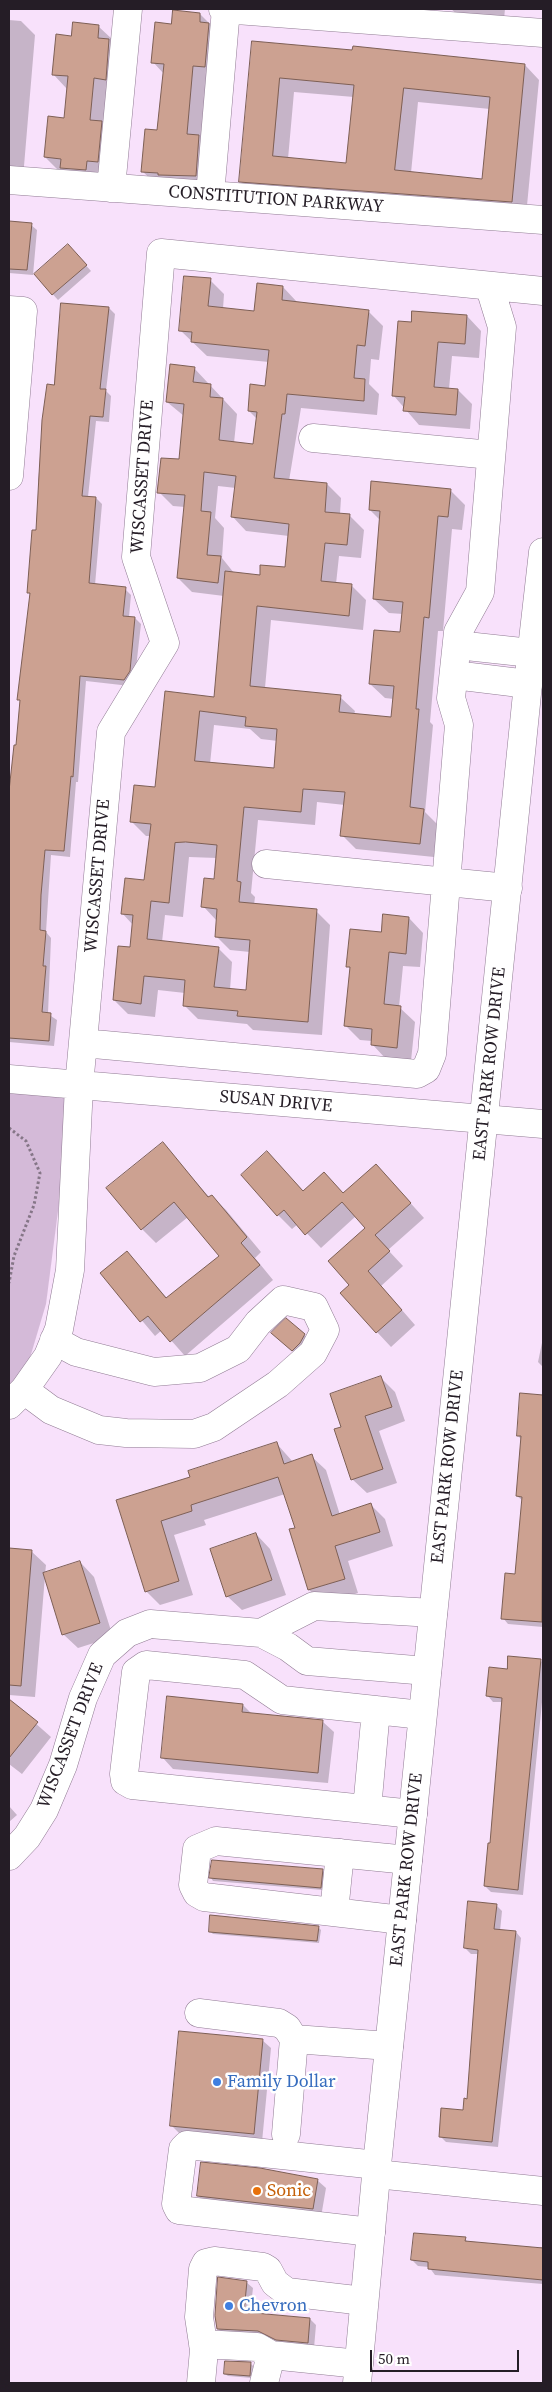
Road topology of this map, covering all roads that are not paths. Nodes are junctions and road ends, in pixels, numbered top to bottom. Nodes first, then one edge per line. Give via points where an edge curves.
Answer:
1 (128, 9) edge
2 (224, 9) edge
3 (543, 33) edge
4 (9, 180) edge
5 (110, 188) junction
6 (210, 195) junction
7 (543, 220) edge
8 (490, 288) junction
9 (543, 291) edge
10 (16, 310) edge
11 (313, 438) dead end
12 (491, 455) junction
13 (9, 476) edge
14 (543, 552) edge
15 (457, 645) junction
16 (531, 653) junction
17 (454, 675) junction
18 (528, 684) junction
19 (266, 864) dead end
20 (448, 882) junction
21 (508, 888) junction
22 (82, 1049) junction
23 (9, 1079) edge
24 (79, 1086) junction
25 (484, 1118) junction
26 (543, 1124) edge
27 (54, 1340) junction
28 (16, 1398) edge
29 (433, 1614) junction
30 (261, 1633) junction
31 (427, 1672) junction
32 (376, 1710) junction
33 (422, 1715) junction
34 (367, 1809) junction
35 (412, 1814) junction
36 (340, 1853) junction
37 (9, 1856) edge
38 (408, 1860) junction
39 (334, 1912) junction
40 (402, 1920) junction
41 (199, 2012) dead end
42 (294, 2039) junction
43 (389, 2046) junction
44 (286, 2134) dead end
45 (376, 2170) junction
46 (543, 2188) edge
47 (371, 2232) junction
48 (364, 2301) junction
49 (203, 2344) junction
50 (271, 2355) junction
51 (358, 2373) edge
52 (201, 2383) edge
53 (264, 2383) edge

1 - 5 main road
2 - 3 main road
2 - 6 main road
4 - 5 main road, CONSTITUTION PARKWAY
5 - 6 main road, CONSTITUTION PARKWAY
6 - 7 main road, CONSTITUTION PARKWAY
8 - 9 main road, WISCASSET DRIVE
8 - 12 main road via 502,327
8 - 22 main road, WISCASSET DRIVE via 161,254 136,557 165,643 111,732
10 - 13 main road
11 - 12 main road
12 - 15 main road via 480,592 458,632
14 - 16 main road, EAST PARK ROW DRIVE
15 - 16 main road
15 - 17 main road
16 - 18 main road, EAST PARK ROW DRIVE
17 - 18 main road
17 - 20 main road via 452,698 459,725
18 - 21 main road, EAST PARK ROW DRIVE
19 - 20 main road
20 - 21 main road
20 - 22 main road via 432,1054 426,1069 417,1074
21 - 25 main road, EAST PARK ROW DRIVE
22 - 24 main road, WISCASSET DRIVE
23 - 24 main road, SUSAN DRIVE
24 - 25 main road, SUSAN DRIVE
24 - 27 main road, WISCASSET DRIVE via 70,1270
25 - 26 main road, SUSAN DRIVE
25 - 29 main road, EAST PARK ROW DRIVE
27 - 28 main road, WISCASSET DRIVE via 48,1356
27 - 28 main road via 76,1352 154,1372 200,1368 238,1349 282,1300 314,1306 325,1330 313,1354 278,1384 214,1427 194,1434 126,1434 99,1430
29 - 30 main road via 314,1606
29 - 31 main road, EAST PARK ROW DRIVE
30 - 31 main road, WISCASSET DRIVE via 307,1661
30 - 37 main road, WISCASSET DRIVE via 150,1624 126,1633 102,1655 83,1698 63,1765 44,1810 27,1837
31 - 33 main road, EAST PARK ROW DRIVE
32 - 33 main road
32 - 34 main road
32 - 34 main road via 282,1700 245,1675 146,1665 136,1672 124,1774 125,1781 132,1785
33 - 35 main road, EAST PARK ROW DRIVE
34 - 35 main road
35 - 38 main road, EAST PARK ROW DRIVE
36 - 38 main road
36 - 39 main road
36 - 39 main road via 216,1841 197,1849 193,1884 196,1893 204,1897
38 - 40 main road, EAST PARK ROW DRIVE
39 - 40 main road
40 - 43 main road, EAST PARK ROW DRIVE
41 - 42 main road via 279,2023
42 - 43 main road
42 - 44 main road
43 - 45 main road, EAST PARK ROW DRIVE
45 - 46 main road
45 - 47 main road, EAST PARK ROW DRIVE
45 - 47 main road via 187,2145 183,2149 176,2204 179,2210
47 - 48 main road, EAST PARK ROW DRIVE
48 - 49 main road via 287,2292 263,2267 214,2261 206,2263 199,2317
48 - 51 main road, EAST PARK ROW DRIVE
49 - 50 main road via 256,2347
49 - 52 main road
50 - 51 main road
50 - 53 main road

